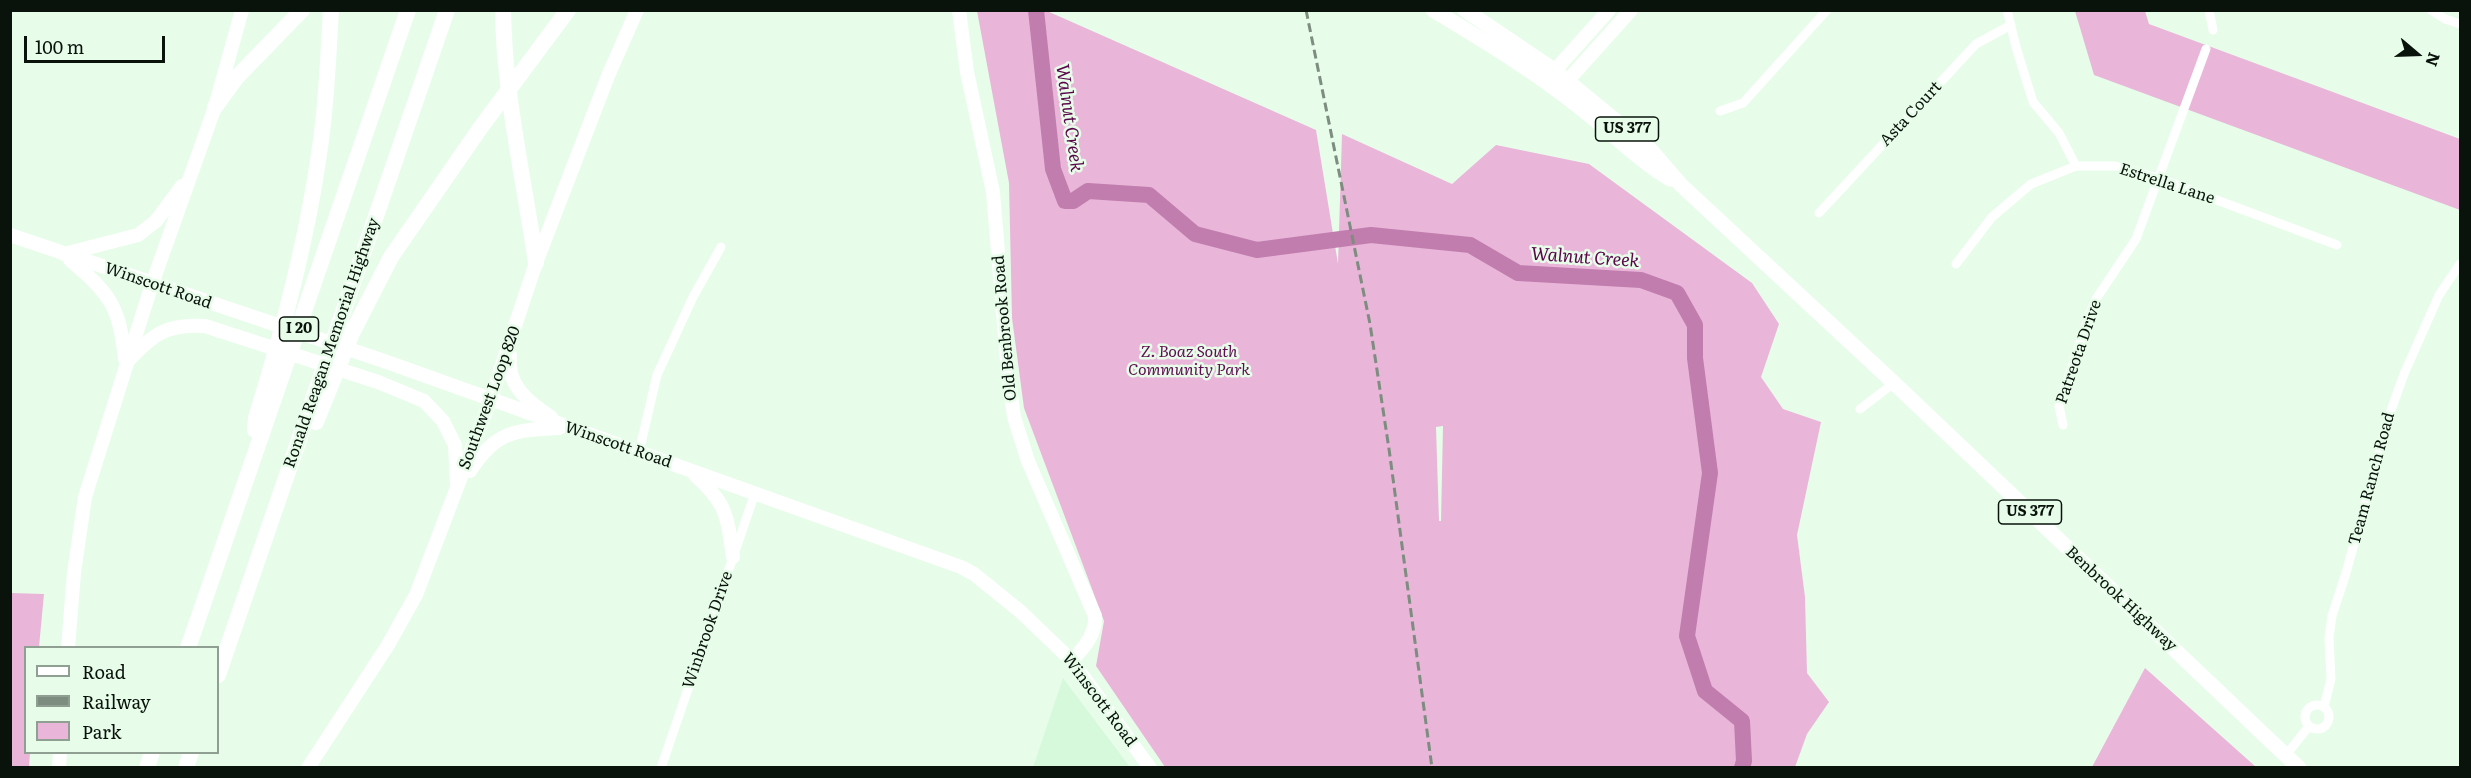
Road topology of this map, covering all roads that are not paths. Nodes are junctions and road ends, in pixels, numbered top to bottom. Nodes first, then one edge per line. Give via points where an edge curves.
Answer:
1 (242, 10) edge
2 (302, 10) edge
3 (331, 10) edge
4 (408, 10) edge
5 (447, 10) edge
6 (504, 10) edge
7 (554, 10) edge
8 (568, 10) edge
9 (637, 10) edge
10 (959, 10) edge
11 (1433, 10) edge
12 (1465, 10) edge
13 (1609, 10) edge
14 (1631, 10) edge
15 (1827, 10) edge
16 (2007, 10) edge
17 (2210, 10) edge
18 (2431, 10) edge
19 (2460, 24) edge
20 (2011, 25) junction
21 (2213, 30) dead end
22 (2206, 49) dead end
23 (537, 50) junction
24 (1550, 76) junction
25 (1562, 86) junction
26 (215, 107) junction
27 (1720, 111) dead end
28 (2076, 166) junction
29 (192, 172) junction
30 (2158, 178) junction
31 (1819, 213) dead end
32 (10, 235) edge
33 (2337, 245) dead end
34 (721, 247) dead end
35 (64, 254) junction
36 (536, 263) junction
37 (1956, 264) dead end
38 (2460, 264) edge
39 (152, 284) junction
40 (512, 338) junction
41 (126, 364) junction
42 (1894, 383) junction
43 (490, 401) junction
44 (1860, 409) dead end
45 (2062, 425) dead end
46 (567, 428) junction
47 (297, 446) junction
48 (639, 452) junction
49 (254, 456) junction
50 (689, 469) junction
51 (457, 489) junction
52 (755, 493) junction
53 (733, 557) junction
54 (68, 646) edge
55 (189, 646) edge
56 (1072, 661) junction
57 (219, 672) edge
58 (2324, 706) junction
59 (2308, 726) junction
60 (2286, 755) junction
61 (308, 768) edge
62 (661, 768) edge
63 (1150, 768) edge
64 (2299, 768) edge

1 - 26 main road
2 - 26 highway via 236,78
3 - 49 highway via 318,159 307,225 256,418
4 - 49 highway, I 20
5 - 47 highway, Ronald Reagan Memorial Highway / I 20
6 - 36 highway via 517,141
7 - 23 highway
8 - 23 highway
9 - 36 main road, Southwest Loop 820
10 - 56 main road, Old Benbrook Road via 967,72 993,192 1014,417 1028,461 1095,616 1090,640
11 - 24 main road, US 377 via 1497,50
12 - 24 main road, US 377
13 - 24 main road
14 - 25 main road
15 - 27 street via 1743,103
16 - 20 street
17 - 21 street
18 - 19 street
20 - 28 street via 2033,102 2059,133
20 - 31 street, Asta Court via 1976,44
22 - 30 street, Patreota Drive
23 - 47 highway via 391,257 352,333 316,422
24 - 25 main road, US 377
25 - 42 main road, Benbrook Highway / US 377 via 1649,148 1681,185
26 - 29 main road
28 - 30 street, Estrella Lane via 2115,166
28 - 37 street, Estrella Lane via 2031,184 1992,217
29 - 35 main road via 156,221 138,235
29 - 39 main road
30 - 33 street, Estrella Lane
30 - 45 street, Patreota Drive via 2132,247 2089,315 2059,406
32 - 35 main road, Winscott Road
34 - 48 street via 657,375
35 - 39 main road, Winscott Road
35 - 41 main road via 98,284 116,309
36 - 40 main road, Southwest Loop 820
38 - 58 street, Team Ranch Road via 2439,295 2389,416 2332,616 2331,679
39 - 41 main road
39 - 43 main road, Winscott Road
40 - 43 main road, Southwest Loop 820
40 - 46 main road via 509,363 519,392
41 - 51 main road via 156,334 188,325 205,326 378,382 424,400 443,421 455,445
41 - 54 main road via 85,497
42 - 44 street
42 - 60 main road, Benbrook Highway / US 377
43 - 46 main road, Winscott Road
43 - 51 main road, Southwest Loop 820
46 - 48 main road, Winscott Road
46 - 51 main road via 522,429 497,438
47 - 57 highway, Ronald Reagan Memorial Highway / I 20
48 - 50 main road, Winscott Road
49 - 55 highway, I 20
50 - 52 main road, Winscott Road
50 - 53 main road via 726,511
51 - 61 main road, Southwest Loop 820 via 416,596
52 - 53 street, Winbrook Drive
52 - 56 main road, Winscott Road via 975,574
53 - 62 street, Winbrook Drive
56 - 63 main road, Winscott Road
58 - 59 street via 2309,707 2305,714
58 - 59 street via 2330,717 2327,725 2316,729
59 - 60 street
60 - 64 main road, Benbrook Highway / US 377

